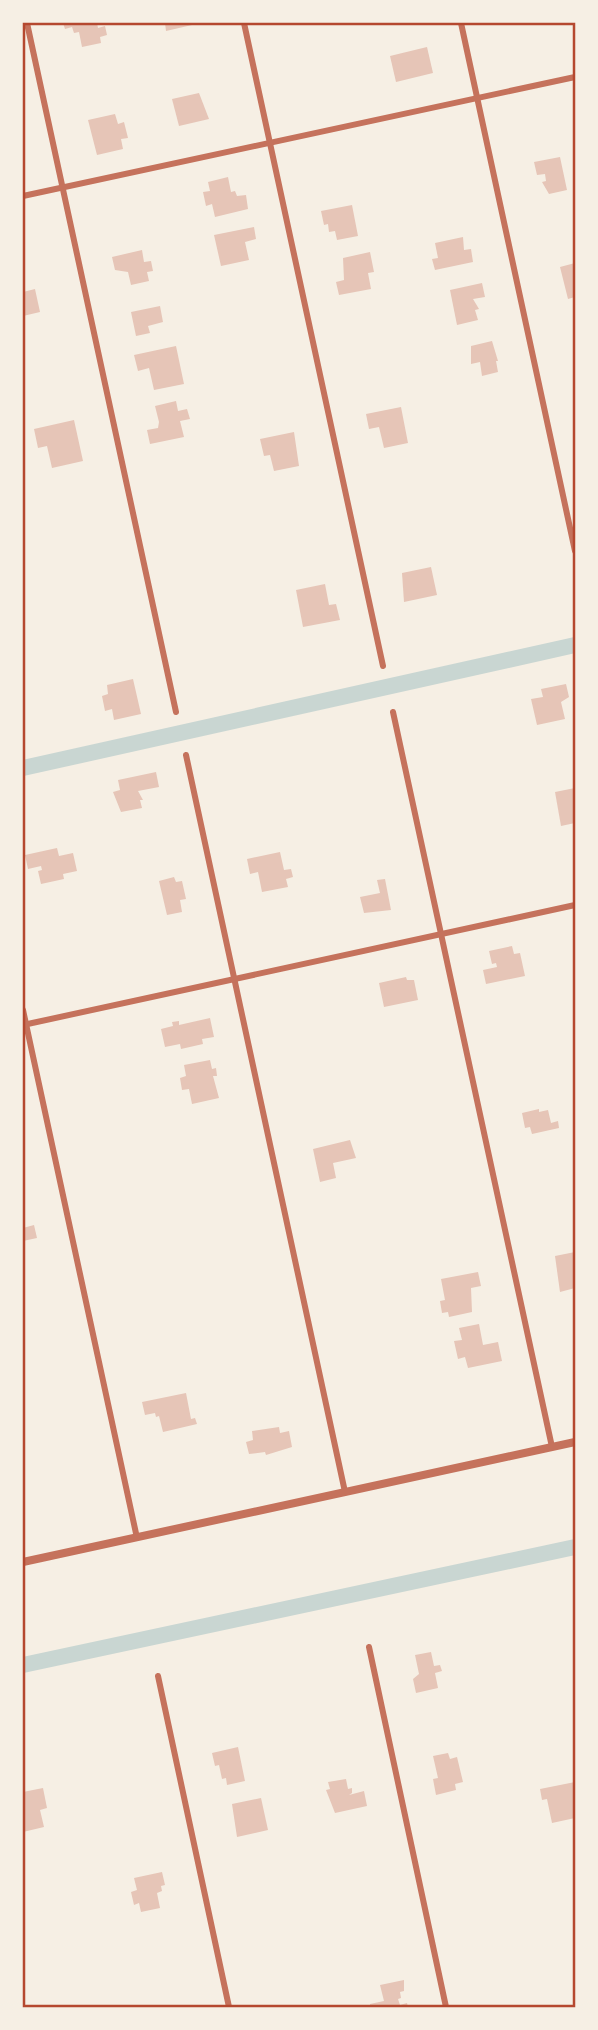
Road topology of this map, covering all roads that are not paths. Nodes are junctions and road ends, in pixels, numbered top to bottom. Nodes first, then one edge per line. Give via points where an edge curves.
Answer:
1 (27, 23) edge
2 (244, 23) edge
3 (461, 23) edge
4 (575, 77) edge
5 (477, 98) junction
6 (270, 143) junction
7 (63, 188) junction
8 (23, 196) edge
9 (575, 551) edge
10 (383, 666) dead end
11 (176, 712) dead end
12 (393, 712) dead end
13 (186, 755) dead end
14 (575, 905) edge
15 (441, 934) junction
16 (234, 979) junction
17 (23, 1010) edge
18 (24, 1025) edge
19 (575, 1442) edge
20 (552, 1447) junction
21 (345, 1492) junction
22 (137, 1538) junction
23 (23, 1562) edge
24 (369, 1647) dead end
25 (158, 1676) dead end
26 (229, 2007) edge
27 (446, 2007) edge

1 - 7 street
2 - 6 street
3 - 5 street
4 - 5 street
5 - 6 street
5 - 9 street
6 - 7 street
6 - 10 street
7 - 8 street
7 - 11 street
12 - 15 street
13 - 16 street
14 - 15 street
15 - 16 street
15 - 20 street
16 - 18 street
16 - 21 street
17 - 18 street
18 - 22 street
19 - 20 street
20 - 21 street
21 - 22 street
22 - 23 street
24 - 27 street
25 - 26 street

